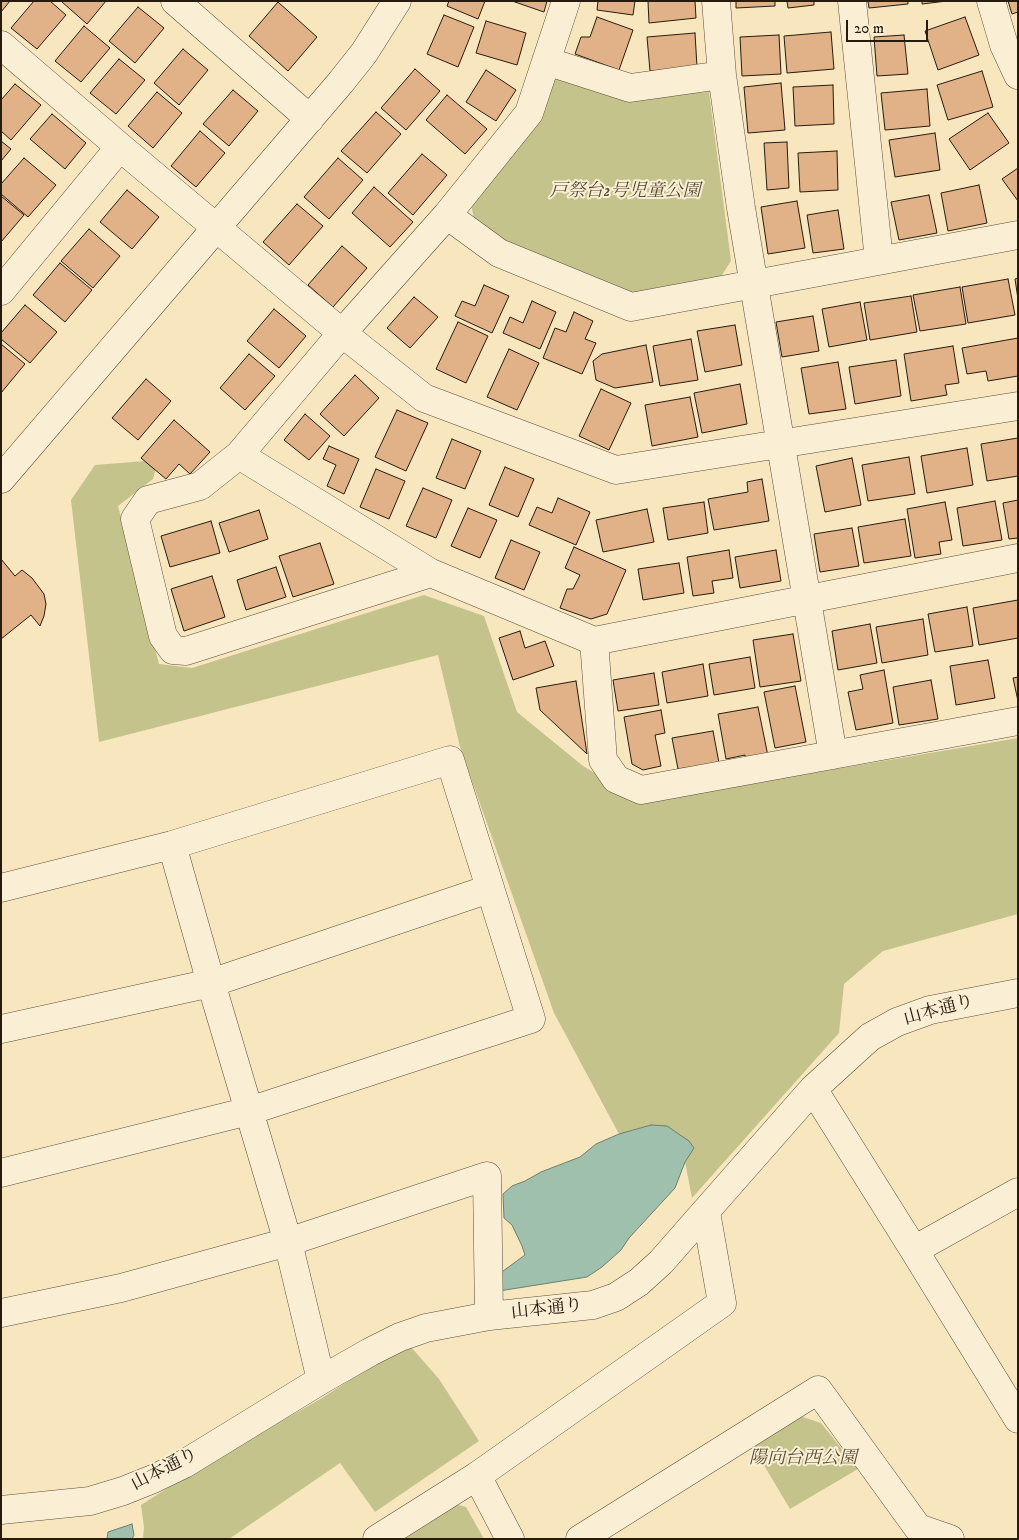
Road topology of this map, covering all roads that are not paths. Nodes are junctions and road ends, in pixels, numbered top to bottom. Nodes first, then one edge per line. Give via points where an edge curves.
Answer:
1 (175, 1) edge
2 (397, 1) edge
3 (566, 1) edge
4 (716, 1) edge
5 (852, 1) edge
6 (991, 1) edge
7 (4, 51) edge
8 (546, 61) junction
9 (1018, 74) edge
10 (722, 75) junction
11 (310, 119) junction
12 (120, 147) junction
13 (447, 215) junction
14 (216, 228) junction
15 (1018, 234) edge
16 (879, 260) junction
17 (753, 285) junction
18 (1, 291) edge
19 (342, 333) junction
20 (1018, 406) edge
21 (781, 443) junction
22 (239, 455) junction
23 (1, 480) edge
24 (1018, 558) edge
25 (431, 573) junction
26 (808, 599) junction
27 (594, 641) junction
28 (1018, 721) edge
29 (834, 755) junction
30 (172, 845) junction
31 (1, 888) edge
32 (489, 889) junction
33 (211, 983) junction
34 (1018, 993) edge
35 (1, 1029) edge
36 (813, 1089) junction
37 (249, 1111) junction
38 (1, 1173) edge
39 (1018, 1192) edge
40 (706, 1212) junction
41 (288, 1242) junction
42 (914, 1250) junction
43 (1, 1313) edge
44 (489, 1316) junction
45 (321, 1380) junction
46 (1018, 1419) edge
47 (477, 1476) junction
48 (1, 1510) edge
49 (910, 1533) edge
50 (377, 1539) edge
51 (510, 1539) edge
52 (580, 1539) edge
53 (950, 1539) edge

1 - 11 street
2 - 11 street via 364,53
3 - 8 street
4 - 10 street
5 - 16 street
6 - 9 street via 1004,45
7 - 12 street
8 - 10 street via 630,88
8 - 13 street via 529,113
10 - 17 street
11 - 14 street
12 - 14 street
12 - 18 street
13 - 17 street via 499,253 631,307
13 - 19 street
14 - 19 street
14 - 23 street
15 - 16 street
16 - 17 street
17 - 21 street
19 - 21 street via 424,398 616,470
19 - 22 street
20 - 21 street
21 - 26 street
22 - 25 street
22 - 25 street via 200,486 148,500 134,519 163,636 173,650 186,651
24 - 26 street
25 - 27 street
26 - 27 street
26 - 29 street
27 - 29 street via 603,760 616,779 641,790
28 - 29 street
30 - 31 street
30 - 32 street via 450,760
30 - 33 street
32 - 33 street
32 - 37 street via 531,1019
33 - 35 street
33 - 37 street
34 - 36 street, 山本通り via 930,1010 897,1022 870,1037
36 - 40 street, 山本通り
36 - 42 street
37 - 38 street
37 - 41 street
39 - 42 street
40 - 44 street, 山本通り via 661,1262 616,1297 593,1305
40 - 47 street via 722,1304
41 - 43 street via 121,1288
41 - 44 street via 487,1176
41 - 45 street
42 - 46 street
44 - 45 street, 山本通り via 426,1328 400,1337
45 - 48 street, 山本通り via 184,1464 124,1491 90,1501
47 - 50 street
47 - 51 street
49 - 52 street via 818,1390
49 - 53 street

